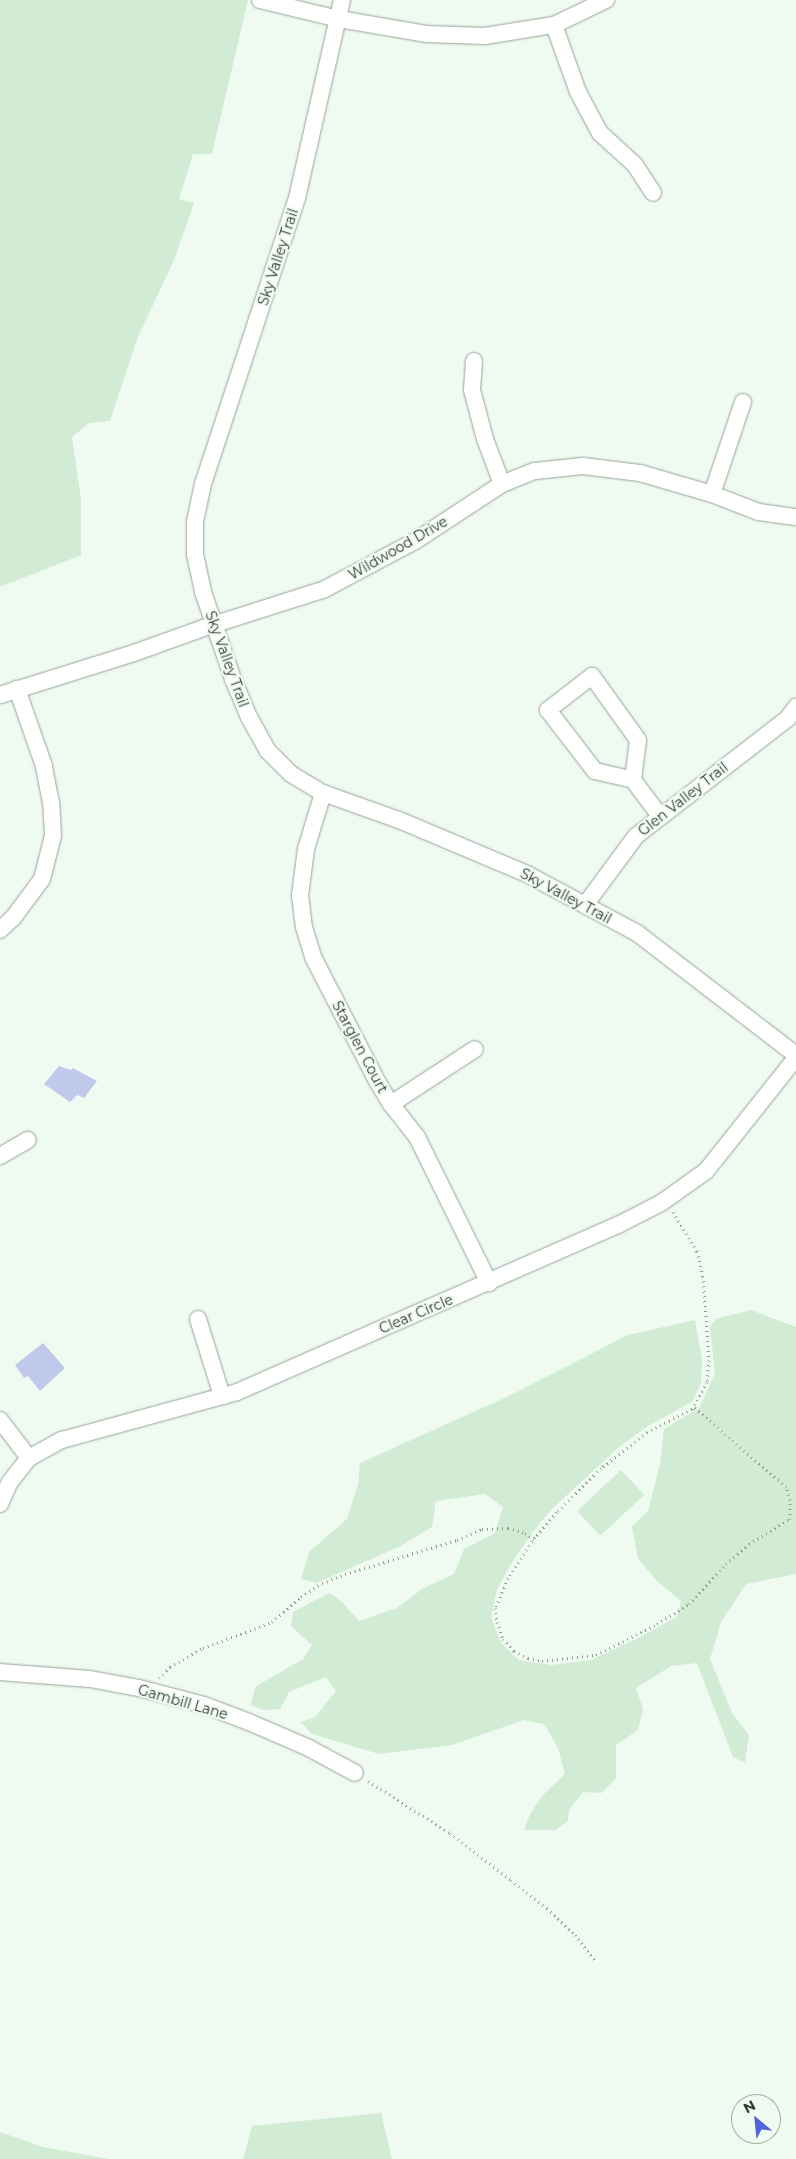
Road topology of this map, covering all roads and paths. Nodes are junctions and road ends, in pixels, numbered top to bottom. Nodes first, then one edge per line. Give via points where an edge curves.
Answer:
1 (260, 0) edge
2 (342, 0) edge
3 (606, 0) edge
4 (339, 19) junction
5 (554, 25) junction
6 (653, 193) dead end
7 (474, 361) dead end
8 (743, 402) dead end
9 (502, 484) junction
10 (712, 494) junction
11 (796, 516) edge
12 (214, 624) junction
13 (17, 689) junction
14 (0, 695) edge
15 (796, 707) edge
16 (634, 780) junction
17 (323, 793) junction
18 (660, 816) junction
19 (585, 905) junction
20 (0, 930) edge
21 (475, 1049) dead end
22 (796, 1056) edge
23 (391, 1104) junction
24 (28, 1140) dead end
25 (0, 1156) edge
26 (673, 1212) dead end
27 (489, 1283) junction
28 (198, 1319) dead end
29 (222, 1396) junction
30 (694, 1407) junction
31 (0, 1420) edge
32 (29, 1458) junction
33 (0, 1504) edge
34 (534, 1539) junction
35 (0, 1672) edge
36 (150, 1691) junction
37 (355, 1773) joint
38 (596, 1962) dead end

1 - 4 street
2 - 4 street, Sky Valley Trail
3 - 5 street
4 - 5 street via 426,34 485,36
4 - 12 street, Sky Valley Trail via 298,198 203,484 196,522 195,554
5 - 6 street via 578,92 600,133 635,165
7 - 9 street via 472,390 485,439
8 - 10 street
9 - 10 street, Wildwood Drive via 535,471 583,466 640,473
9 - 12 street, Wildwood Drive via 415,541 325,589
10 - 11 street, Wildwood Drive via 759,512
12 - 13 street, Wildwood Drive
12 - 17 street, Sky Valley Trail via 239,695 268,751 291,774
13 - 14 street, Wildwood Drive
13 - 20 street via 44,766 53,836 42,879
15 - 18 street, Glen Valley Trail via 788,718
16 - 16 street via 596,771 548,710 592,676 638,740
16 - 18 street
17 - 19 street, Sky Valley Trail via 399,820 527,874
17 - 23 street, Starglen Court via 306,849 300,895 304,927 313,957
18 - 19 street, Glen Valley Trail via 636,836
19 - 22 street, Sky Valley Trail via 638,933
21 - 23 street
22 - 27 street, Clear Circle via 706,1171 661,1203
23 - 27 street, Starglen Court via 417,1137
24 - 25 street
26 - 30 path via 697,1252 703,1276 709,1360 707,1382
27 - 29 street, Clear Circle
28 - 29 street
29 - 32 street, Clear Circle via 62,1440
30 - 34 path via 647,1432 601,1468
30 - 34 path via 786,1487 791,1512 790,1519 749,1544 726,1564 689,1604 596,1655 555,1661 528,1658 514,1652 503,1639 496,1622 495,1608 508,1578
31 - 32 street
32 - 33 street, Clear Circle via 10,1482
34 - 36 path via 508,1528 482,1530 345,1574 301,1597 272,1622 187,1656 170,1668
35 - 36 street, Gambill Lane via 90,1679
36 - 37 street, Gambill Lane via 249,1722 309,1748
37 - 38 path via 450,1833 547,1908 575,1935

